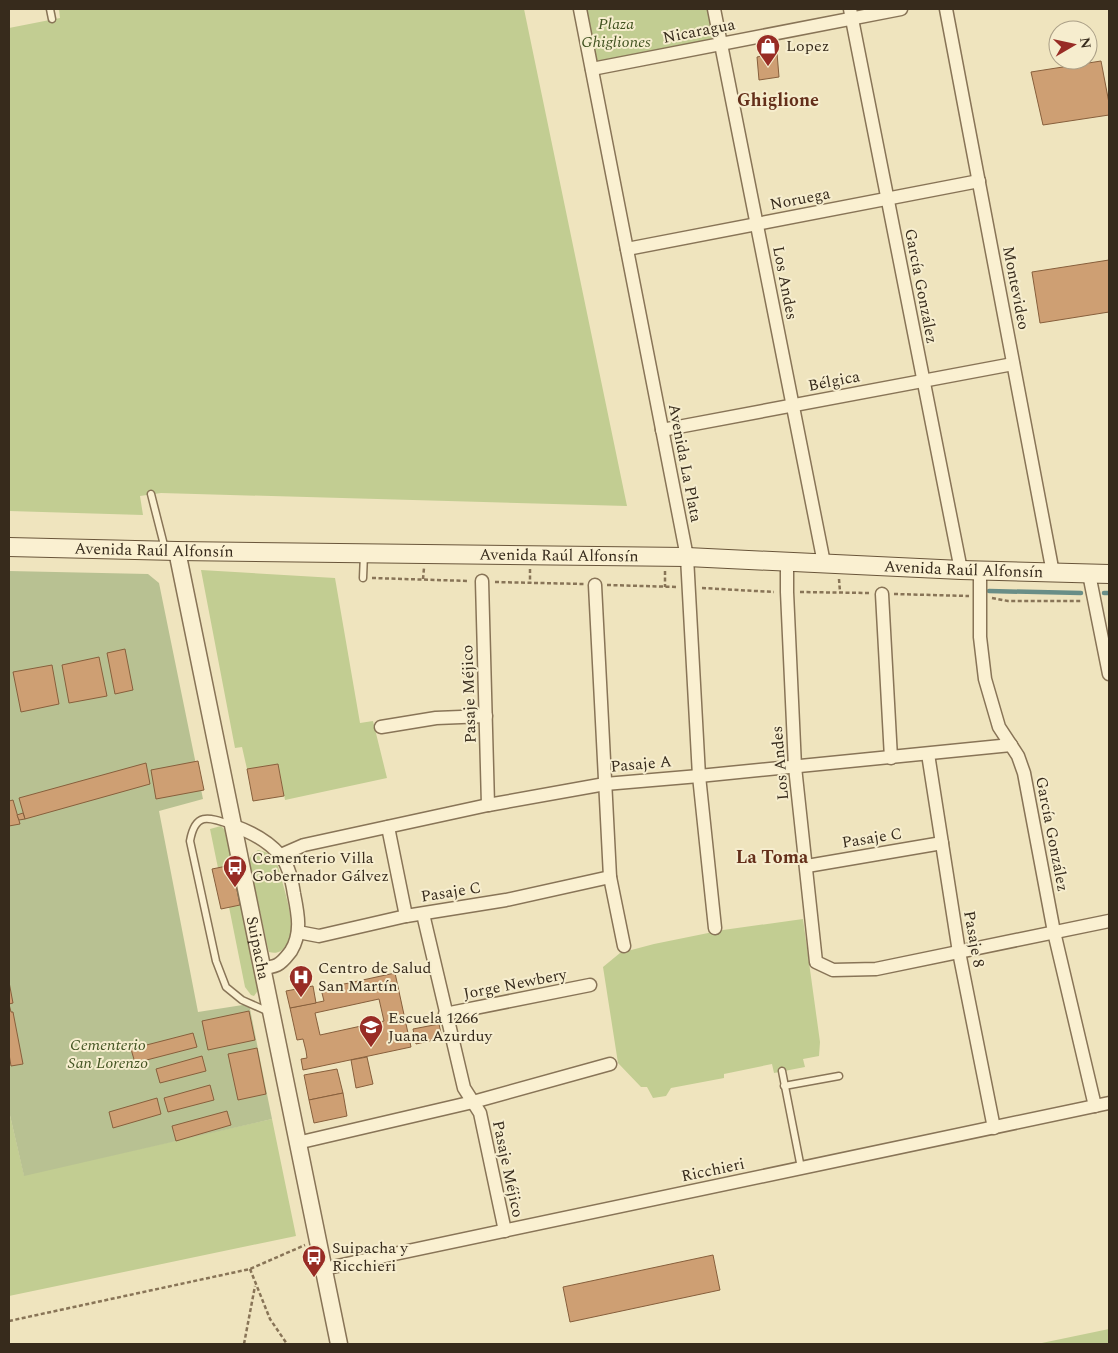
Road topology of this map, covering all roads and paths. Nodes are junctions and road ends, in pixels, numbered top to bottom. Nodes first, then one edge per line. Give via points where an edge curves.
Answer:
1 (50, 9) edge
2 (580, 9) edge
3 (714, 9) edge
4 (901, 9) edge
5 (946, 9) edge
6 (851, 14) edge
7 (52, 19) dead end
8 (721, 44) junction
9 (592, 69) junction
10 (979, 180) junction
11 (888, 198) junction
12 (757, 223) junction
13 (627, 249) junction
14 (1013, 364) junction
15 (922, 380) junction
16 (792, 405) junction
17 (662, 430) junction
18 (151, 494) dead end
19 (9, 547) edge
20 (171, 551) junction
21 (364, 553) junction
22 (687, 557) junction
23 (788, 561) junction
24 (824, 562) junction
25 (961, 570) junction
26 (980, 571) junction
27 (1053, 573) junction
28 (1089, 574) junction
29 (1109, 574) edge
30 (363, 578) joint
31 (482, 581) junction
32 (595, 585) junction
33 (688, 588) junction
34 (787, 592) junction
35 (882, 594) junction
36 (980, 596) junction
37 (1096, 611) junction
38 (1109, 674) edge
39 (486, 716) junction
40 (380, 727) dead end
41 (1011, 745) junction
42 (928, 754) junction
43 (891, 758) junction
44 (795, 766) junction
45 (699, 776) junction
46 (605, 784) junction
47 (488, 806) junction
48 (234, 826) junction
49 (388, 827) junction
50 (942, 843) junction
51 (281, 855) junction
52 (807, 866) junction
53 (610, 877) junction
54 (423, 914) junction
55 (406, 916) junction
56 (1109, 921) edge
57 (715, 928) dead end
58 (298, 932) junction
59 (1054, 932) junction
60 (624, 946) dead end
61 (959, 952) junction
62 (262, 969) junction
63 (590, 985) dead end
64 (271, 1013) junction
65 (446, 1014) junction
66 (610, 1064) dead end
67 (782, 1071) dead end
68 (839, 1076) dead end
69 (784, 1086) junction
70 (473, 1102) junction
71 (1109, 1103) edge
72 (1095, 1106) junction
73 (994, 1128) junction
74 (297, 1143) junction
75 (801, 1168) junction
76 (505, 1231) junction
77 (317, 1240) junction
78 (250, 1269) junction
79 (323, 1269) junction
80 (256, 1284) junction
81 (9, 1321) edge
82 (244, 1344) edge
83 (287, 1344) edge
84 (339, 1344) edge

1 - 7 lane
2 - 9 street, Avenida La Plata
3 - 8 street, Los Andes
4 - 6 street, Nicaragua
5 - 10 street, Montevideo
6 - 8 street, Nicaragua
6 - 11 street, García González
8 - 9 street, Nicaragua
8 - 12 street, Los Andes
9 - 13 street, Avenida La Plata
10 - 11 street, Noruega
10 - 14 street, Montevideo
11 - 12 street, Noruega
11 - 15 street, García González
12 - 13 street, Noruega
12 - 16 street, Los Andes
13 - 17 street, Avenida La Plata
14 - 15 street, Bélgica
14 - 27 street, Montevideo
15 - 16 street, Bélgica
15 - 25 street, García González
16 - 17 street, Bélgica
16 - 24 street, Los Andes
17 - 22 street, Avenida La Plata
18 - 20 lane
19 - 20 main road, Avenida Raúl Alfonsín
20 - 21 main road, Avenida Raúl Alfonsín
20 - 48 street, Suipacha
21 - 22 main road, Avenida Raúl Alfonsín
21 - 30 lane
22 - 23 main road, Avenida Raúl Alfonsín
22 - 33 street, Avenida La Plata
23 - 24 main road, Avenida Raúl Alfonsín
23 - 34 street, Los Andes
24 - 25 main road, Avenida Raúl Alfonsín
25 - 26 main road, Avenida Raúl Alfonsín
26 - 27 main road, Avenida Raúl Alfonsín
26 - 36 street, García González
27 - 28 main road, Avenida Raúl Alfonsín
28 - 29 main road, Avenida Raúl Alfonsín
28 - 37 street
30 - 31 path
31 - 32 path
31 - 39 street, Pasaje Méjico
32 - 33 path
32 - 46 street
33 - 34 path
33 - 45 street, Avenida La Plata
34 - 35 path
34 - 44 street, Los Andes
35 - 36 path
35 - 43 street
36 - 37 path via 1008,601 1079,600
36 - 41 street, García González via 985,679 999,727
37 - 38 street
39 - 40 street via 436,718
39 - 47 street, Pasaje Méjico
41 - 42 street, Pasaje A
41 - 59 street, García González via 1024,773
42 - 43 street, Pasaje A
42 - 50 street, Pasaje 8
43 - 44 street, Pasaje A
44 - 45 street, Pasaje A
44 - 52 street, Los Andes
45 - 46 street, Pasaje A
45 - 57 street, Avenida La Plata
46 - 47 street, Pasaje A
46 - 53 street
47 - 49 street, Pasaje A
48 - 51 street via 264,841
48 - 62 street, Suipacha
48 - 64 lane via 214,818 202,819 192,827 190,841 216,961 226,987 242,1000
49 - 51 street, Pasaje A via 304,845
49 - 55 street
50 - 52 street, Pasaje C
50 - 61 street, Pasaje 8
51 - 58 street via 291,875 299,916
52 - 61 street, Los Andes via 816,962 833,970 876,969
53 - 54 street, Pasaje C
53 - 60 street
54 - 55 street, Pasaje C
54 - 65 street, Pasaje Méjico
55 - 58 street, Pasaje C via 319,936
56 - 59 street
58 - 62 street via 288,956 278,964
59 - 61 street
59 - 72 street, García González
61 - 73 street, Pasaje 8
62 - 64 street, Suipacha
63 - 65 street, Jorge Newbery
64 - 74 street, Suipacha
65 - 70 street, Pasaje Méjico via 464,1088
66 - 70 street
67 - 69 lane
68 - 69 lane
69 - 75 lane
70 - 74 street
70 - 76 street, Pasaje Méjico via 480,1113
71 - 72 street, Ricchieri
72 - 73 street, Ricchieri
73 - 75 street, Ricchieri
74 - 77 street, Suipacha
75 - 76 street, Ricchieri
76 - 79 street, Ricchieri
77 - 78 path
77 - 79 street, Suipacha
78 - 80 path
78 - 81 path
79 - 84 street, Suipacha
80 - 82 path
80 - 83 path via 270,1319

